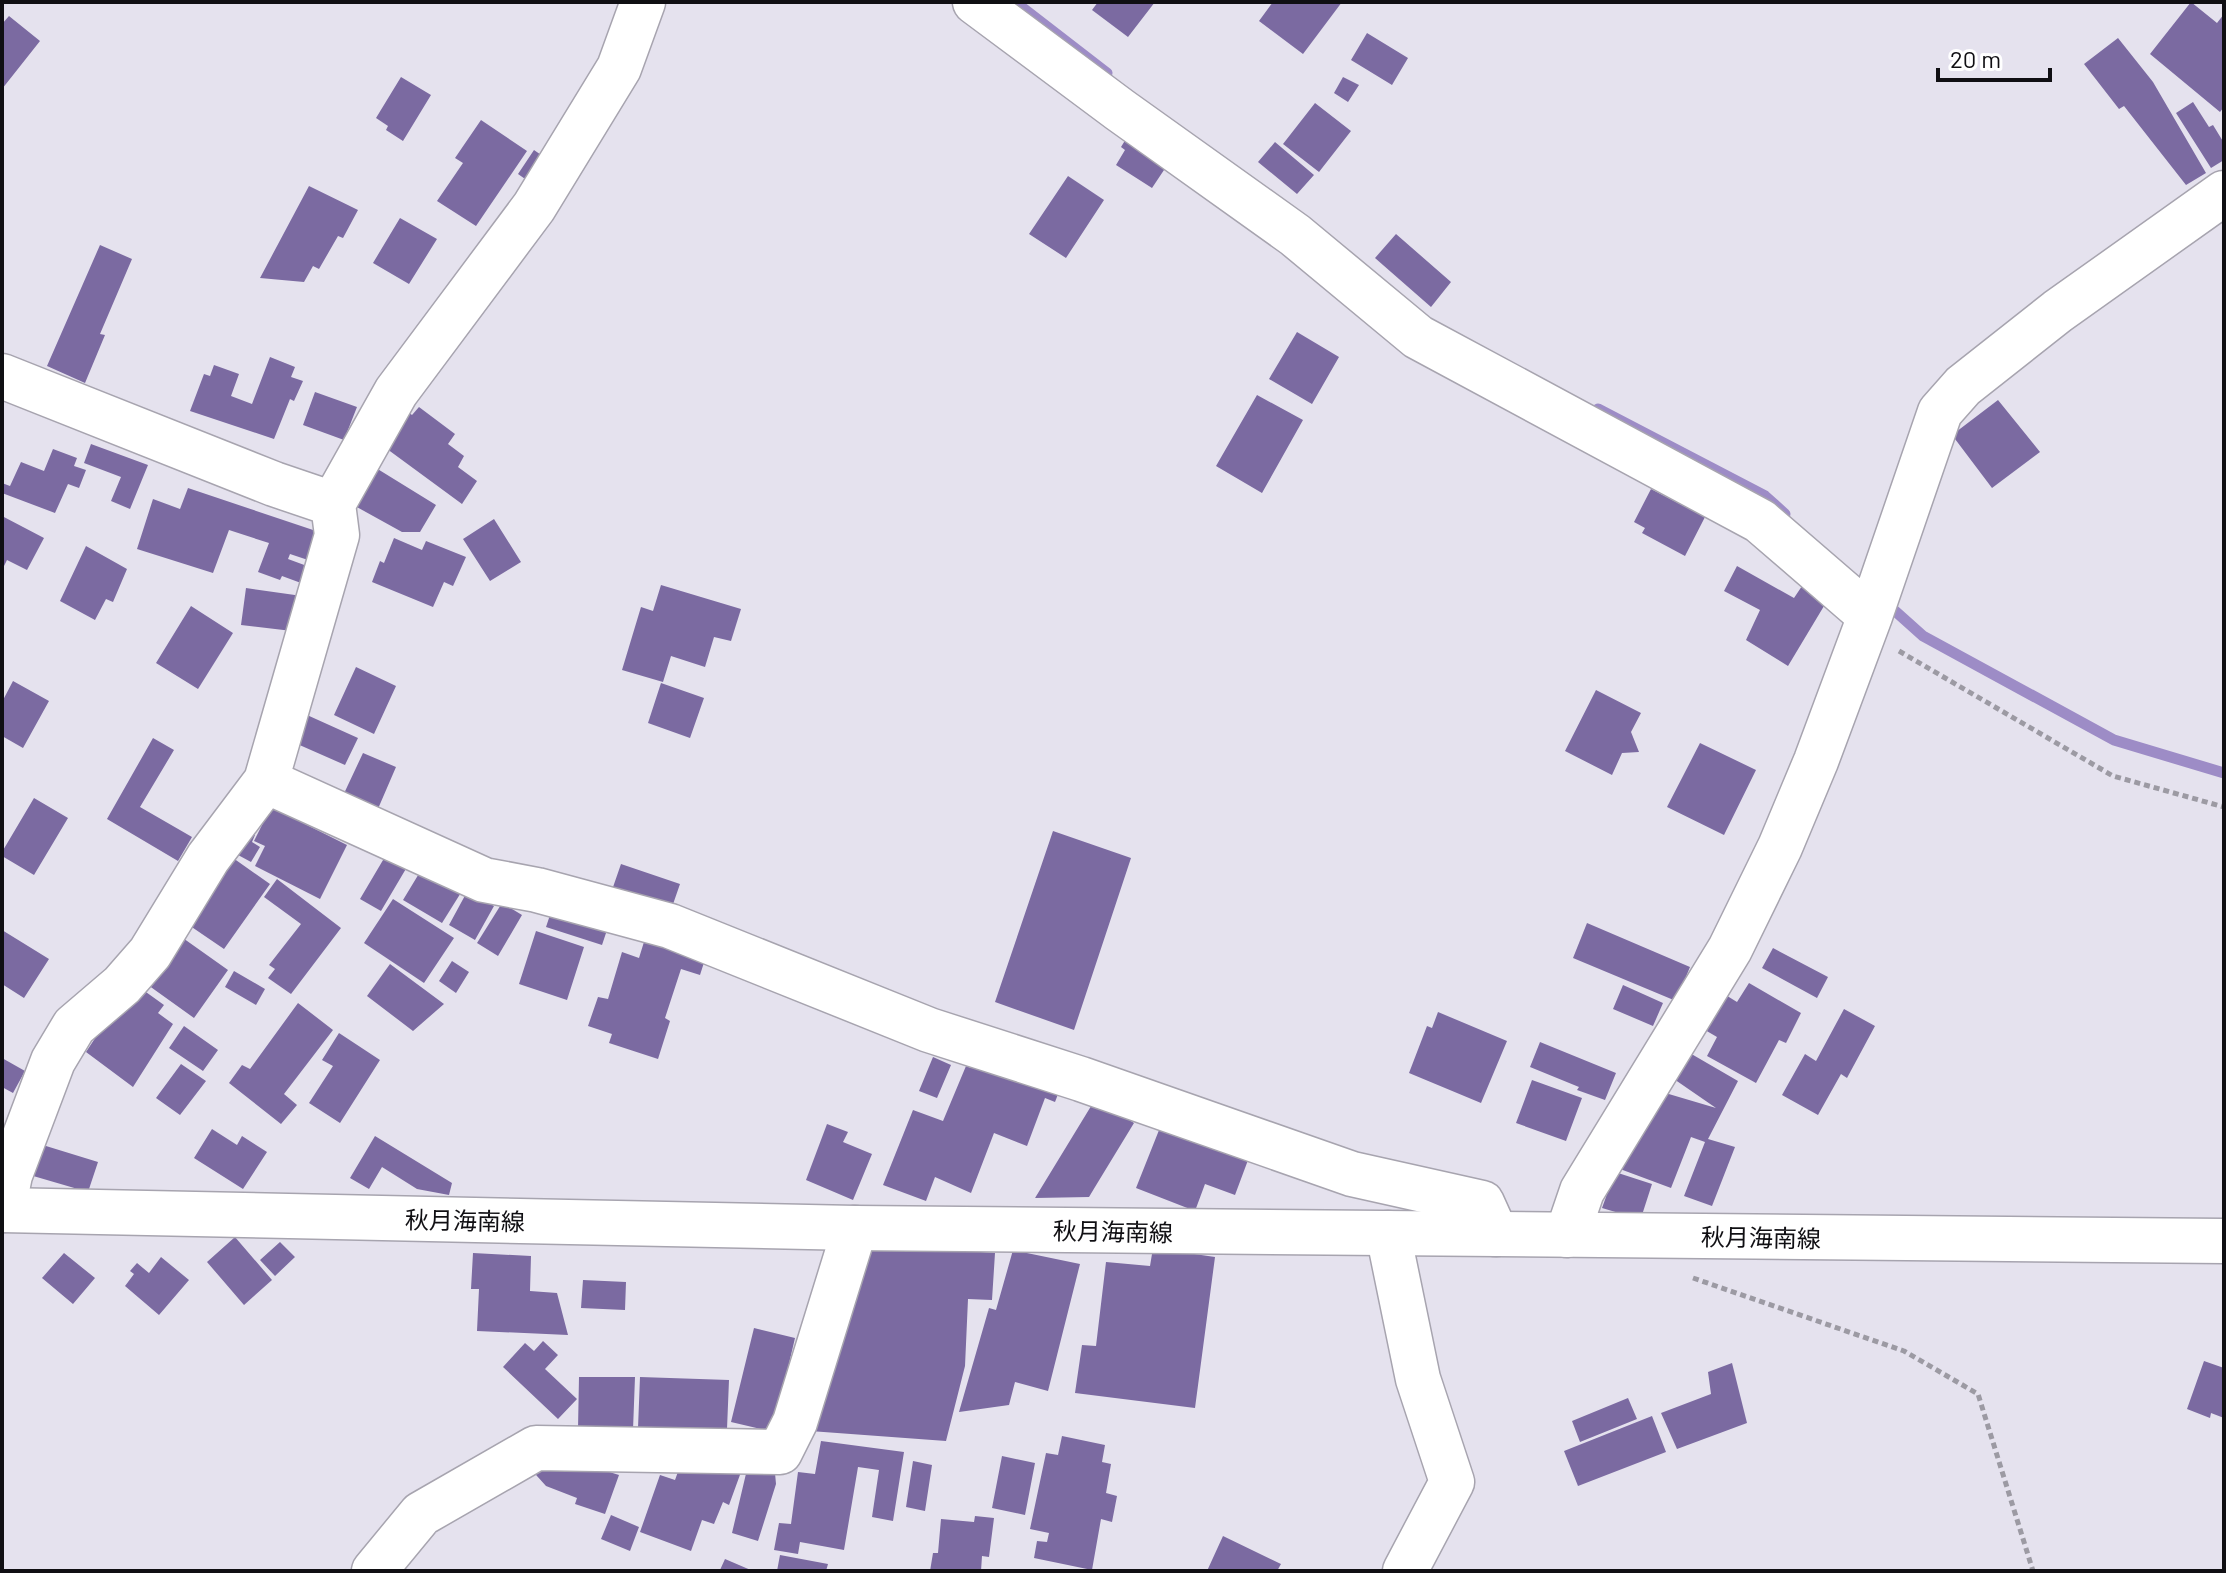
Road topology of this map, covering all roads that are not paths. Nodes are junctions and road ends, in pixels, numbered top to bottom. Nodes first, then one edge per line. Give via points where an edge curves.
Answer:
1 (643, 2) edge
2 (975, 2) edge
3 (2224, 193) edge
4 (2, 376) edge
5 (333, 504) junction
6 (1867, 624) junction
7 (266, 781) junction
8 (3, 1210) edge
9 (855, 1228) junction
10 (1388, 1233) junction
11 (1496, 1234) junction
12 (1567, 1235) junction
13 (2224, 1241) edge
14 (374, 1571) edge
15 (1405, 1571) edge

1 - 5 street via 619,68 534,207 396,392
2 - 6 street via 1295,235 1418,337 1760,521
3 - 6 street via 2058,311 1963,386 1940,412
4 - 5 street
5 - 7 street via 337,535
6 - 12 street via 1780,847 1730,949 1582,1191
7 - 8 street via 208,858 150,953 74,1026 53,1061 10,1175
7 - 11 street via 484,880 670,926 929,1030 1352,1174 1482,1203
8 - 9 street, 秋月海南線
9 - 10 street, 秋月海南線
9 - 14 street via 795,1422 780,1452 536,1448 421,1514
10 - 11 street, 秋月海南線
10 - 15 street via 1418,1379 1452,1482
11 - 12 street, 秋月海南線
12 - 13 street, 秋月海南線

